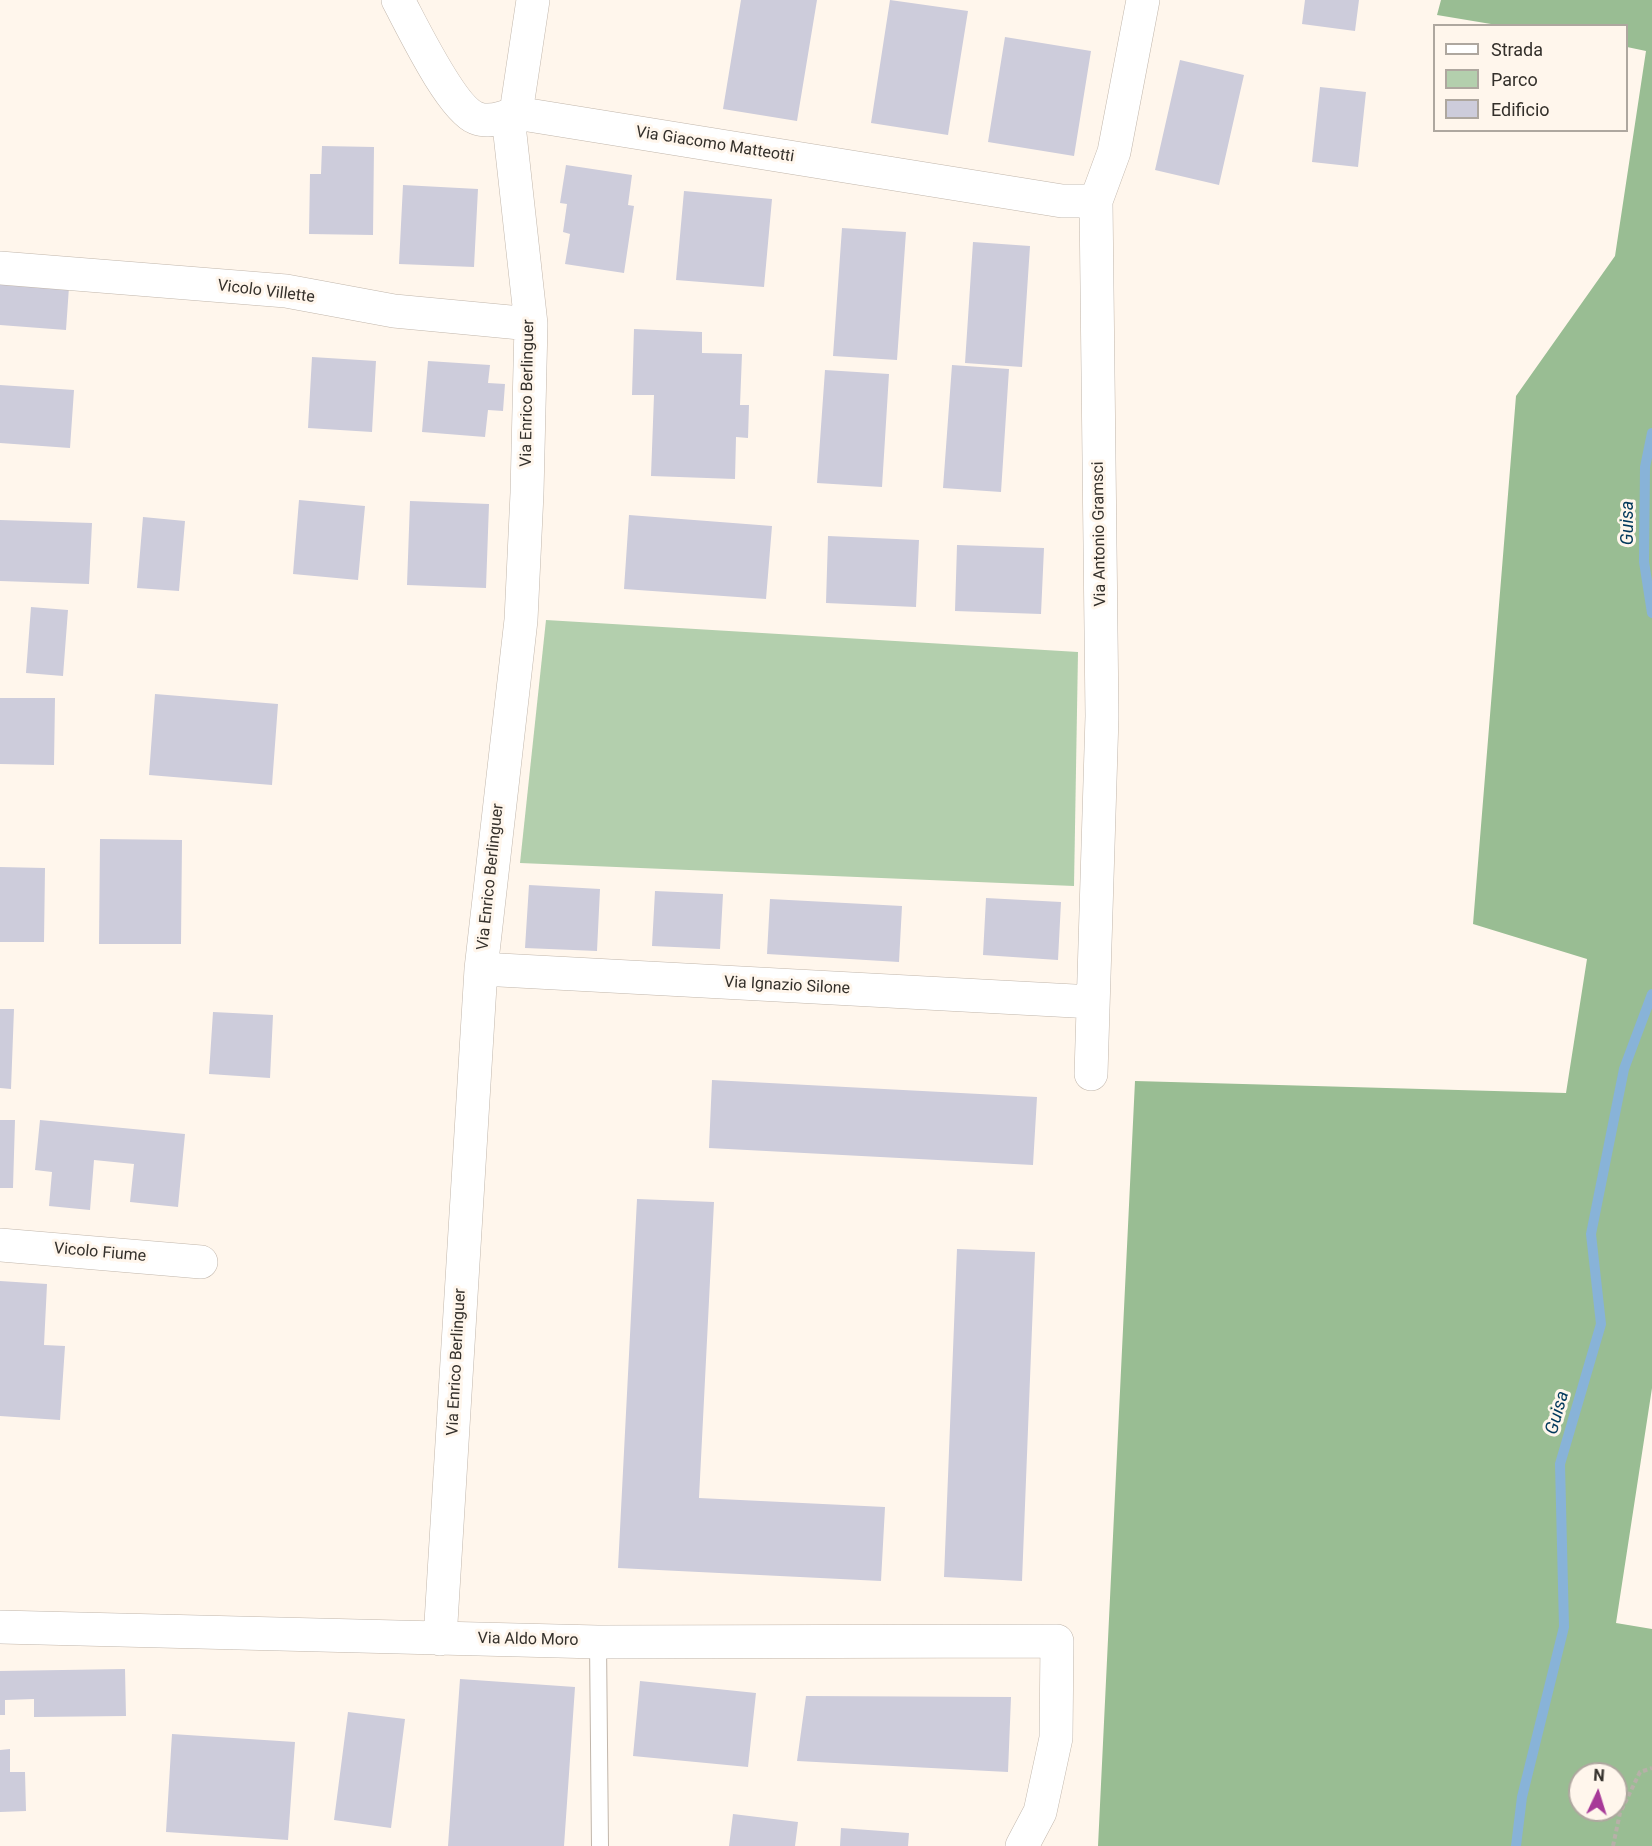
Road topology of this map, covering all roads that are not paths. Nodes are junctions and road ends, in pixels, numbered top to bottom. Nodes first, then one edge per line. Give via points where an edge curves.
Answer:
1 (398, 0) edge
2 (534, 0) edge
3 (1143, 0) edge
4 (512, 114) junction
5 (1096, 201) junction
6 (0, 268) edge
7 (531, 324) junction
8 (481, 969) junction
9 (1093, 1002) junction
10 (1091, 1074) dead end
11 (0, 1245) edge
12 (201, 1262) dead end
13 (0, 1627) edge
14 (440, 1639) junction
15 (598, 1642) junction
16 (600, 1846) edge
17 (1022, 1846) edge

1 - 4 street, Via Giacomo Matteotti via 435,69 466,111 476,118 496,120
2 - 4 street, Via Enrico Berlinguer
3 - 5 street, Via Antonio Gramsci via 1114,152
4 - 5 street, Via Giacomo Matteotti via 1062,201
4 - 7 street, Via Enrico Berlinguer
5 - 9 street, Via Antonio Gramsci via 1102,716
6 - 7 street, Vicolo Villette via 286,291 394,311
7 - 8 street, Via Enrico Berlinguer via 520,620
8 - 9 street, Via Ignazio Silone
8 - 14 street, Via Enrico Berlinguer
9 - 10 street, Via Antonio Gramsci
11 - 12 street, Vicolo Fiume
13 - 14 street, Via Aldo Moro
14 - 15 street, Via Aldo Moro
15 - 16 lane
15 - 17 street, Via Aldo Moro via 1057,1641 1056,1738 1040,1812

